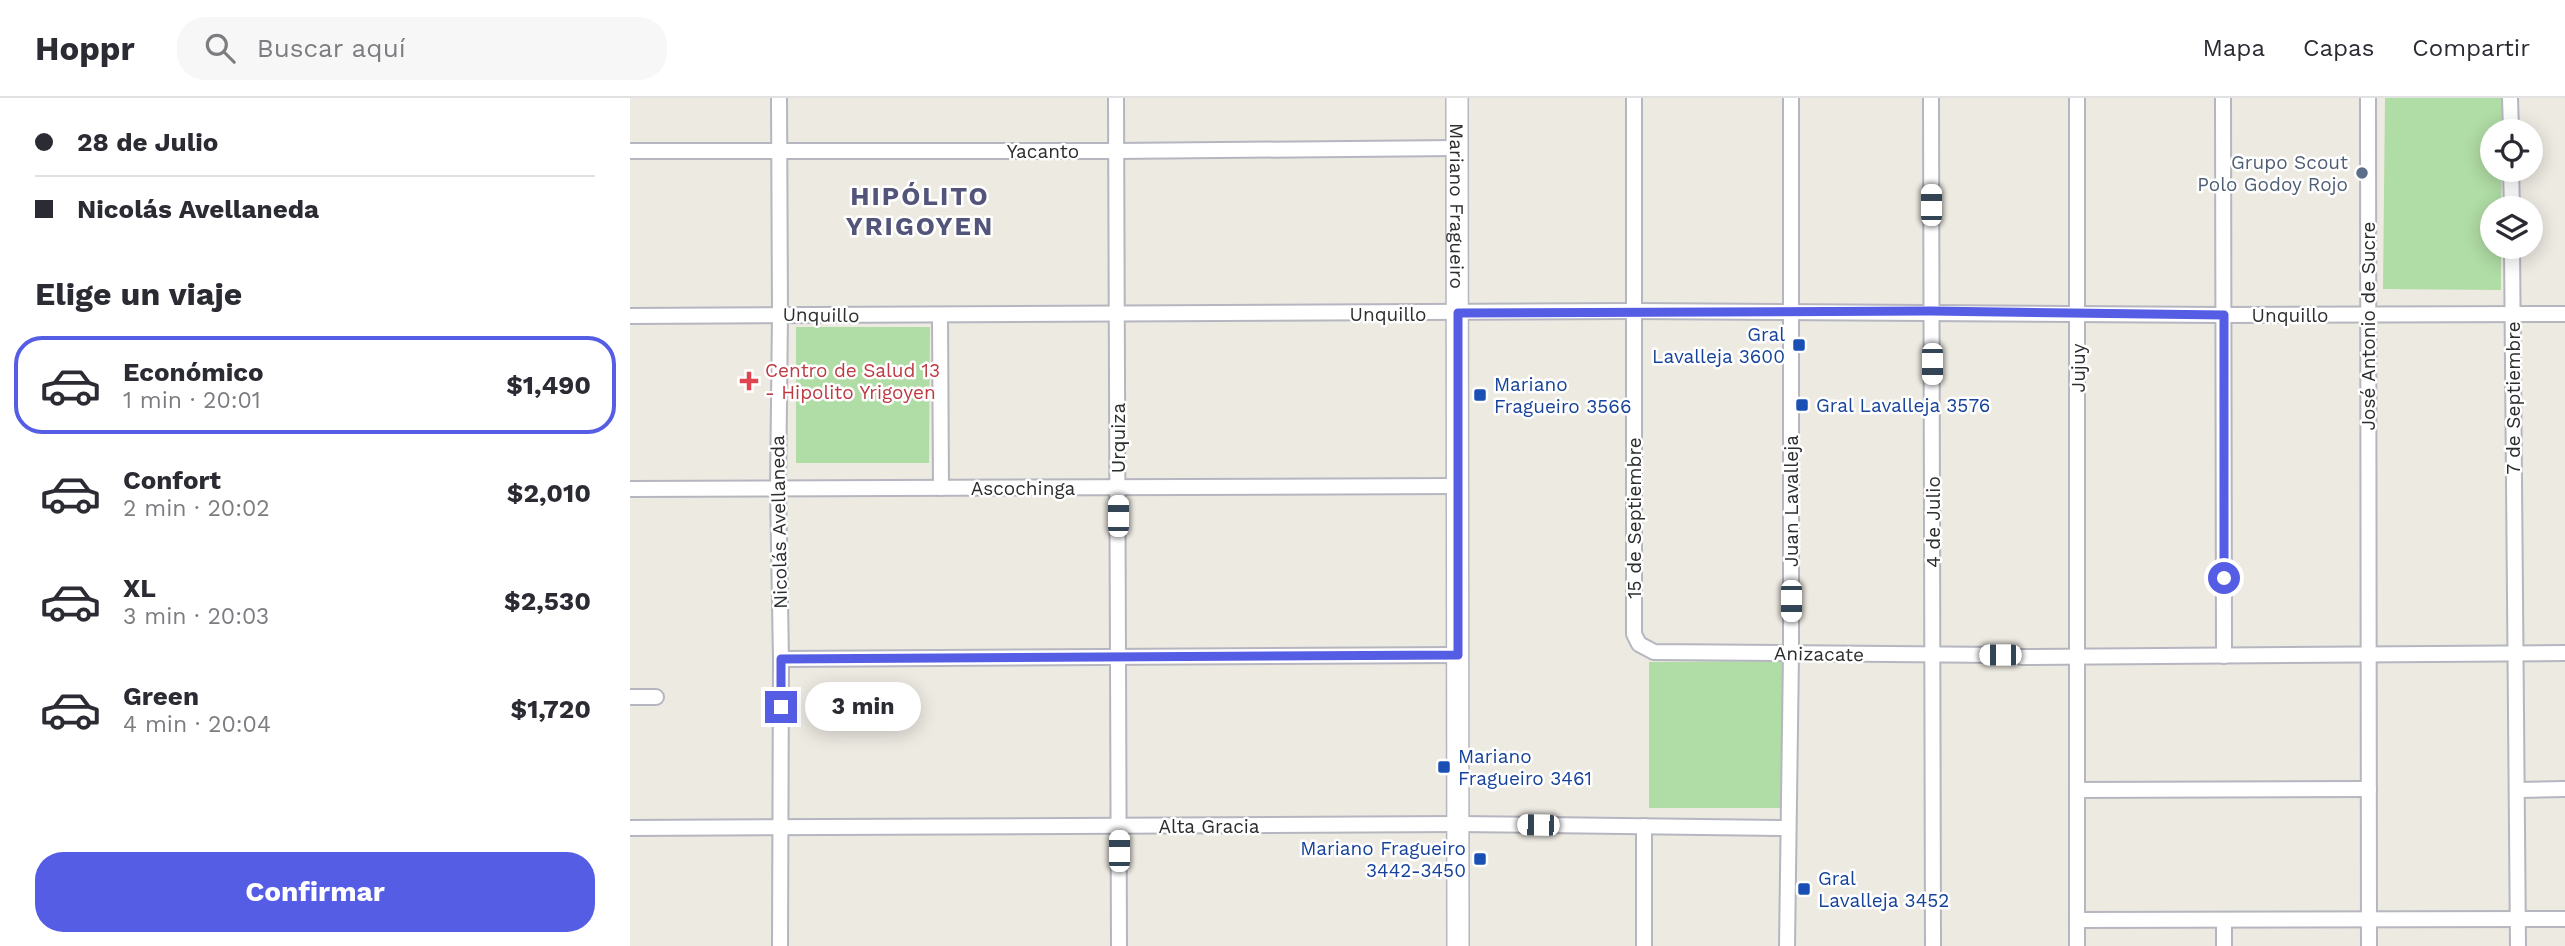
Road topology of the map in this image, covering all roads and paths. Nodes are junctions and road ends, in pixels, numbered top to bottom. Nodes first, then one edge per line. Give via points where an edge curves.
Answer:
1 (779, 98) edge
2 (1116, 98) edge
3 (1457, 98) edge
4 (1634, 98) edge
5 (1791, 98) edge
6 (1931, 98) edge
7 (2077, 98) edge
8 (2223, 98) edge
9 (2368, 98) edge
10 (2510, 98) edge
11 (2511, 119) edge
12 (1456, 148) junction
13 (630, 150) edge
14 (779, 150) junction
15 (1116, 152) junction
16 (2512, 259) edge
17 (1633, 311) junction
18 (1931, 311) junction
19 (1791, 312) junction
20 (1458, 313) junction
21 (2078, 313) junction
22 (1118, 314) junction
23 (2513, 314) junction
24 (2565, 314) edge
25 (780, 315) junction
26 (2224, 315) junction
27 (2368, 315) junction
28 (630, 316) edge
29 (940, 317) junction
30 (1458, 486) junction
31 (941, 488) junction
32 (1118, 488) junction
33 (630, 489) edge
34 (778, 489) junction
35 (1639, 643) joint
36 (2565, 653) edge
37 (1791, 654) junction
38 (2515, 654) junction
39 (1458, 655) junction
40 (1934, 655) junction
41 (2000, 655) dead end
42 (2369, 655) junction
43 (1119, 656) junction
44 (2224, 656) junction
45 (2022, 657) dead end
46 (2077, 657) junction
47 (781, 659) junction
48 (630, 697) edge
49 (656, 697) dead end
50 (2369, 789) junction
51 (2565, 789) edge
52 (2077, 790) junction
53 (2517, 790) junction
54 (1458, 824) junction
55 (1644, 826) junction
56 (1119, 827) junction
57 (630, 828) edge
58 (779, 828) junction
59 (1788, 828) junction
60 (2565, 919) edge
61 (2077, 920) junction
62 (2224, 920) junction
63 (2369, 920) junction
64 (2518, 920) junction
65 (780, 946) edge
66 (1119, 946) edge
67 (1458, 946) edge
68 (1644, 946) edge
69 (1787, 946) edge
70 (1933, 946) edge
71 (2077, 946) edge
72 (2224, 946) edge
73 (2369, 946) edge
74 (2518, 946) edge

1 - 14 street, Nicolás Avellaneda
2 - 15 street, Urquiza
3 - 12 main road, Mariano Fragueiro
4 - 17 street, 15 de Septiembre
5 - 19 street, Juan Lavalleja
6 - 18 street, 4 de Julio
7 - 21 street, Jujuy
8 - 26 street
9 - 27 street, José Antonio de Sucre
10 - 11 street
12 - 15 street, Yacanto
12 - 20 main road, Mariano Fragueiro
13 - 14 street, Yacanto
14 - 15 street, Yacanto
14 - 25 street, Nicolás Avellaneda
15 - 22 street, Urquiza
16 - 23 street, 7 de Septiembre
17 - 19 street, Unquillo
17 - 20 street, Unquillo
17 - 35 street, 15 de Septiembre via 1634,634
18 - 19 street, Unquillo
18 - 21 street, Unquillo
18 - 40 street, 4 de Julio
19 - 37 street, Juan Lavalleja
20 - 22 street, Unquillo
20 - 30 main road, Mariano Fragueiro
21 - 26 street, Unquillo
21 - 46 street, Jujuy
22 - 29 street, Unquillo
22 - 32 street, Urquiza
23 - 24 street, Unquillo
23 - 27 street, Unquillo
23 - 38 street, 7 de Septiembre
25 - 28 street, Unquillo
25 - 29 street, Unquillo
25 - 34 street, Nicolás Avellaneda
26 - 27 street, Unquillo
26 - 44 street
27 - 42 street, José Antonio de Sucre
29 - 31 street
30 - 32 street, Ascochinga
30 - 39 main road, Mariano Fragueiro
31 - 32 street, Ascochinga
31 - 34 street, Ascochinga
32 - 43 street, Urquiza
33 - 34 street, Ascochinga
34 - 47 street, Nicolás Avellaneda
35 - 37 street, Anizacate via 1654,652
36 - 38 street
37 - 40 street, Anizacate
37 - 59 street, Juan Lavalleja
38 - 42 street
38 - 53 street, 7 de Septiembre
39 - 43 street
39 - 54 main road, Mariano Fragueiro
40 - 41 street, Anizacate
40 - 70 street, 4 de Julio
42 - 44 street
42 - 50 street, José Antonio de Sucre
43 - 47 street
43 - 56 street, Urquiza
44 - 46 street
45 - 46 street
46 - 52 street, Jujuy
47 - 58 street, Nicolás Avellaneda
48 - 49 street
50 - 52 street
50 - 63 street, José Antonio de Sucre
51 - 53 street
52 - 61 street, Jujuy
53 - 64 street, 7 de Septiembre
54 - 55 street, Alta Gracia
54 - 56 street, Alta Gracia
54 - 67 main road, Mariano Fragueiro
55 - 59 street, Alta Gracia
55 - 68 street
56 - 58 street, Alta Gracia
56 - 66 street, Urquiza
57 - 58 street, Alta Gracia
58 - 65 street, Nicolás Avellaneda
59 - 69 street, Juan Lavalleja
60 - 64 street
61 - 62 street
61 - 71 street, Jujuy
62 - 63 street
62 - 72 street
63 - 64 street
63 - 73 street, José Antonio de Sucre
64 - 74 street, 7 de Septiembre

